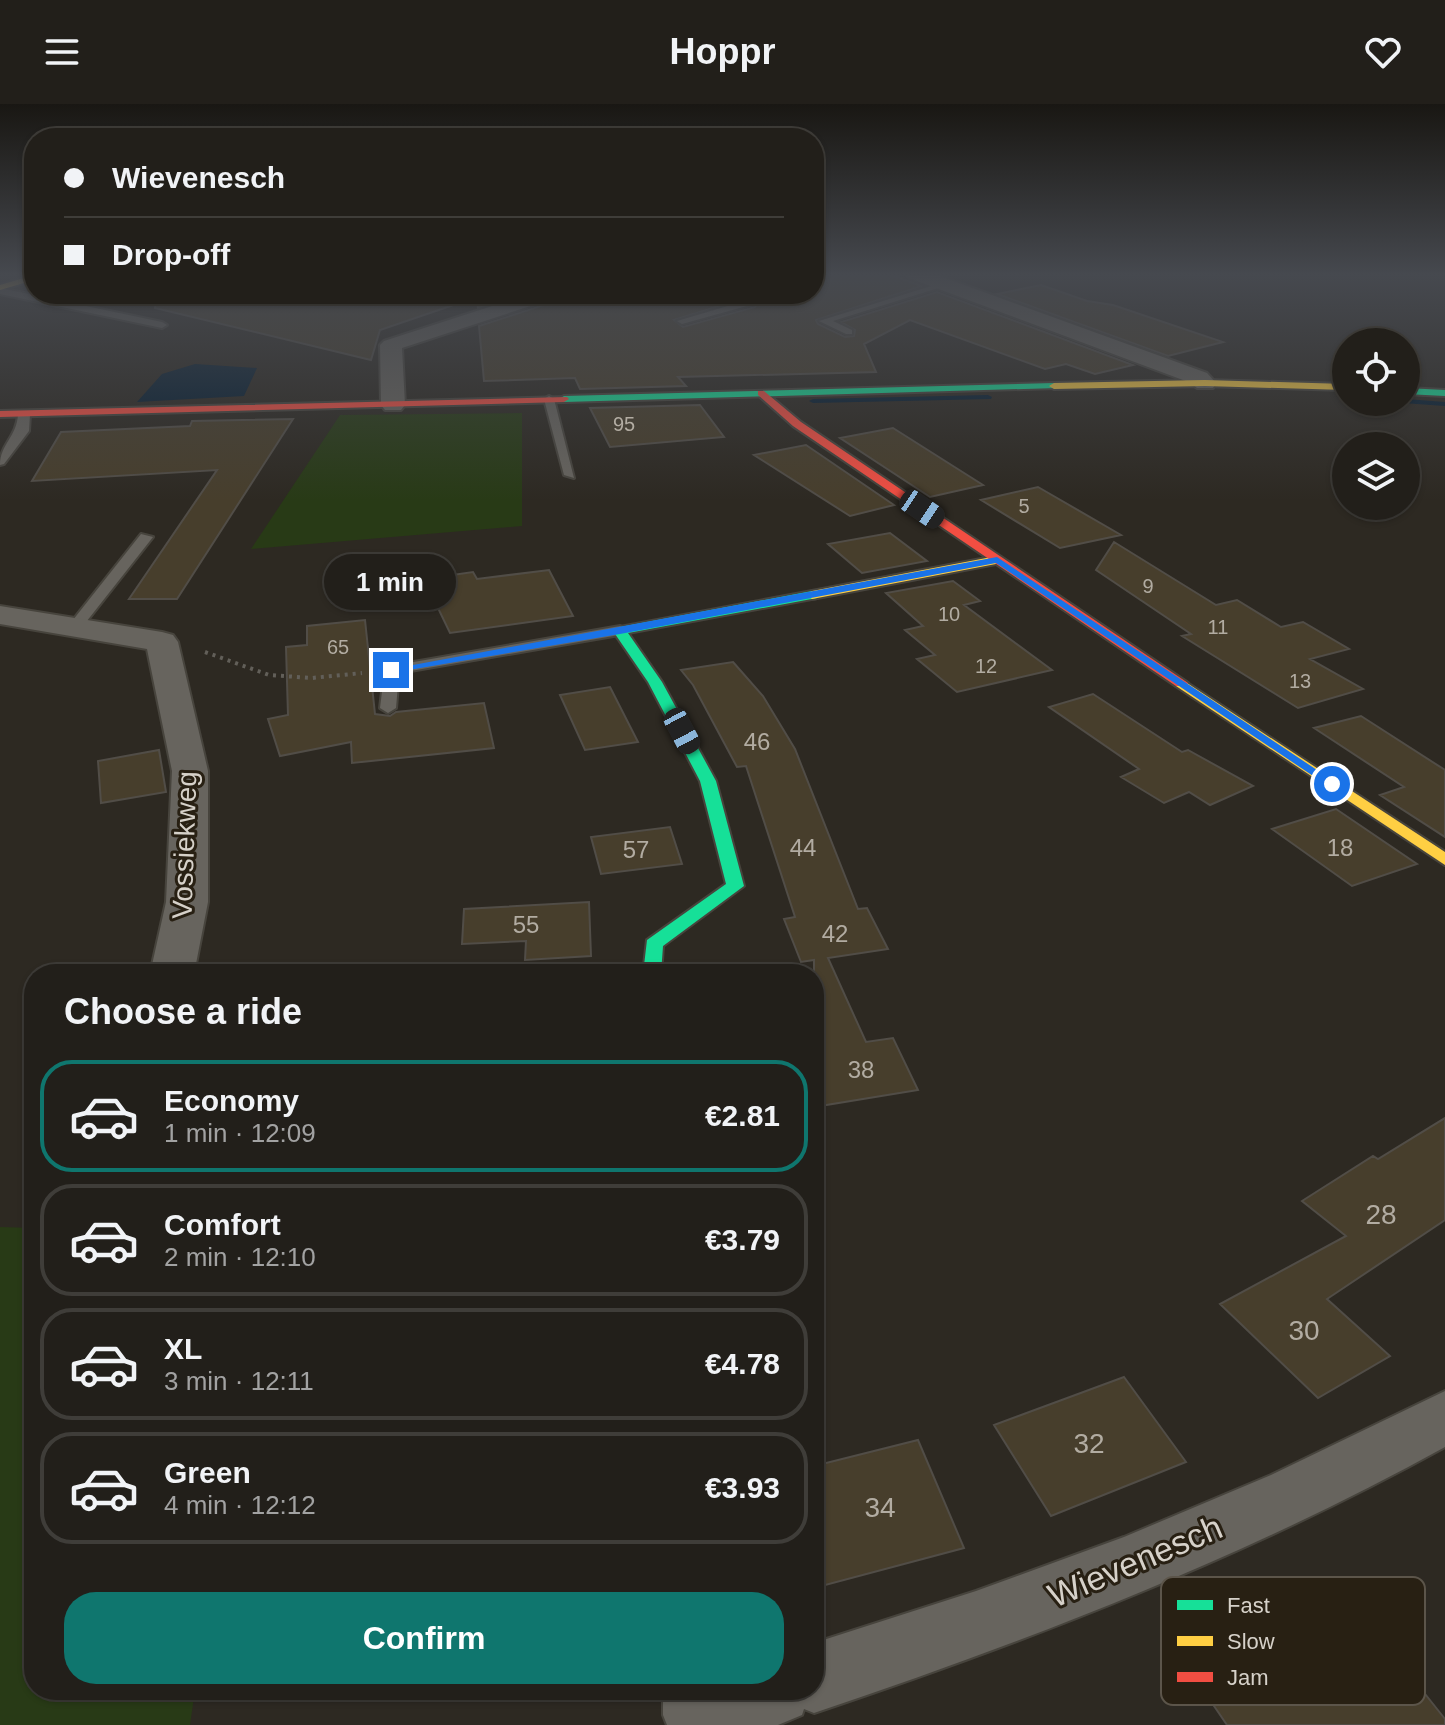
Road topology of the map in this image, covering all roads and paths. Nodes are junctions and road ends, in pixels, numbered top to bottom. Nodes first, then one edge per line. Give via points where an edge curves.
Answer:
1 (391, 350) edge
2 (1128, 350) edge
3 (1205, 383) junction
4 (1332, 387) edge
5 (1420, 392) edge
6 (761, 393) junction
7 (1445, 393) edge
8 (549, 399) junction
9 (393, 405) junction
10 (0, 414) edge
11 (24, 414) junction
12 (0, 461) edge
13 (570, 475) dead end
14 (146, 537) dead end
15 (997, 560) junction
16 (0, 615) edge
17 (74, 628) junction
18 (620, 631) junction
19 (162, 642) junction
20 (391, 670) junction
21 (388, 708) dead end
22 (1445, 860) edge
23 (174, 964) edge
24 (653, 964) edge
25 (1445, 1417) edge
26 (824, 1675) edge
27 (738, 1700) edge
28 (698, 1710) edge

1 - 9 street
2 - 3 street
3 - 4 street
3 - 6 street
5 - 7 street
6 - 8 street
6 - 15 street via 781,413
8 - 9 street
8 - 13 lane
9 - 11 street
10 - 11 street
11 - 12 lane via 23,431
14 - 17 lane
15 - 18 street
15 - 22 street
16 - 17 street
17 - 19 street
18 - 20 lane
18 - 24 street via 655,682 708,781 735,886 654,944
19 - 20 path via 269,675 312,678
19 - 23 street, Vossiekweg via 190,771 187,902
20 - 21 lane
25 - 26 street, Wievenesch via 1381,1452 1140,1562 943,1637
27 - 28 street

